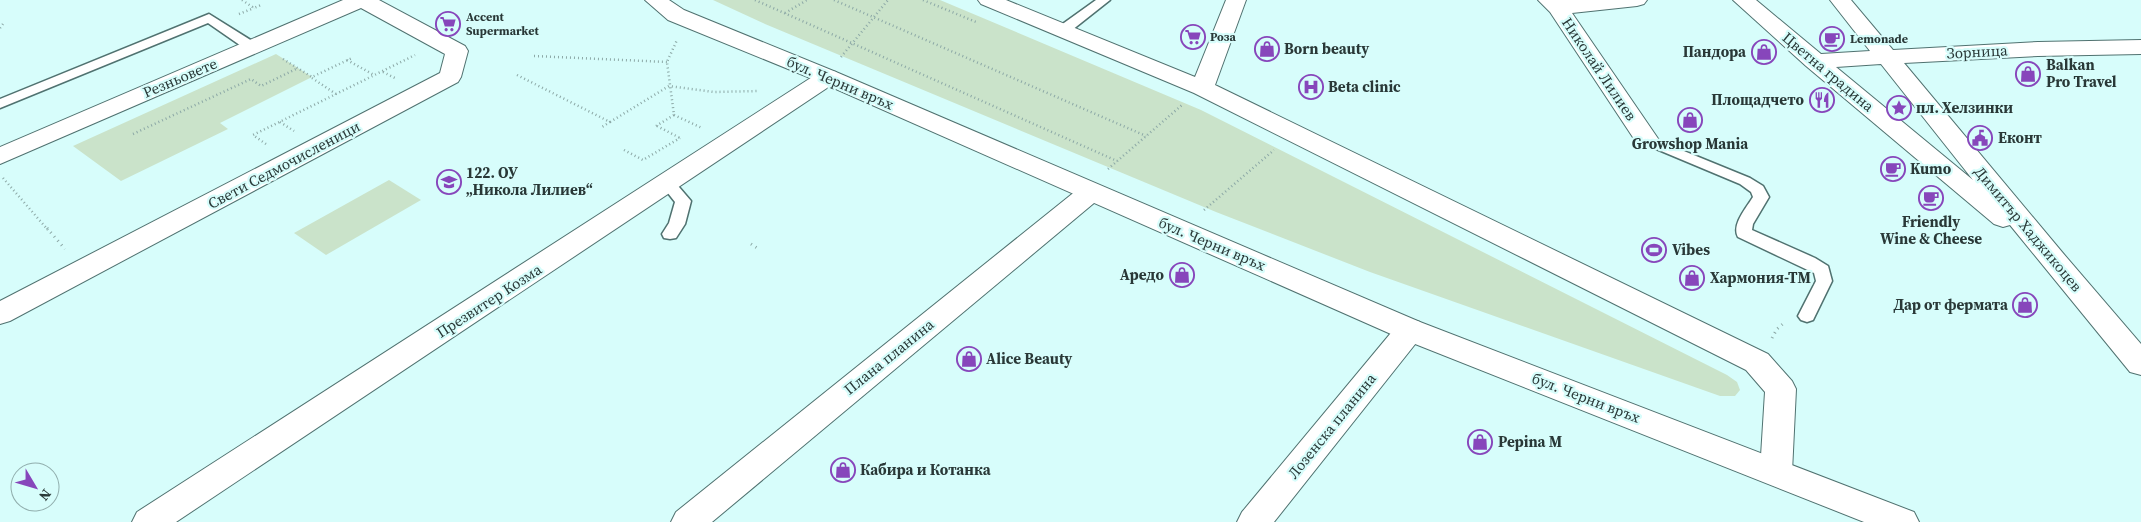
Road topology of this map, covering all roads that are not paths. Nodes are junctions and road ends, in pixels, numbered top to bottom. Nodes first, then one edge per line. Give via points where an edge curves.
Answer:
1 (362, 0) edge
2 (655, 0) edge
3 (988, 0) edge
4 (1104, 0) edge
5 (1236, 0) edge
6 (1636, 0) edge
7 (1743, 0) edge
8 (1840, 0) edge
9 (1553, 4) edge
10 (1062, 31) junction
11 (257, 45) junction
12 (2141, 47) edge
13 (1886, 57) junction
14 (1814, 61) junction
15 (834, 68) junction
16 (1202, 88) junction
17 (0, 104) edge
18 (1647, 140) joint
19 (0, 156) edge
20 (668, 183) junction
21 (1091, 192) junction
22 (670, 234) dead end
23 (2052, 259) junction
24 (0, 314) edge
25 (1807, 316) road end
26 (1410, 330) junction
27 (2141, 364) edge
28 (1776, 472) junction
29 (149, 522) edge
30 (688, 522) edge
31 (1254, 522) edge
32 (1902, 522) edge

1 - 11 street, Резньовете
1 - 24 street, Свети Седмочисленици via 457,51 450,77
2 - 15 street, бул. Черни връх via 676,14
3 - 10 street
4 - 10 lane
5 - 16 street
6 - 9 street
7 - 14 street, Цветна градина
8 - 13 street, Димитър Хаджикоцев
9 - 18 street, Николай Лилиев
10 - 16 street
11 - 17 lane via 209,18
11 - 19 street, Резньовете
12 - 13 street, Зорница
13 - 14 street, Зорница
13 - 23 street, Димитър Хаджикоцев
14 - 23 street, Цветна градина
15 - 20 street, Презвитер Козма
15 - 21 street, бул. Черни връх
16 - 28 street via 1757,362 1781,389
18 - 25 lane via 1758,189 1761,197 1744,224 1744,232 1822,270 1824,281
20 - 22 lane via 683,201 677,224
20 - 29 street, Презвитер Козма
21 - 26 street, бул. Черни връх
21 - 30 street, Плана планина
23 - 27 street, Димитър Хаджикоцев
26 - 28 street, бул. Черни връх
26 - 31 street, Лозенска планина
28 - 32 street, бул. Черни връх

